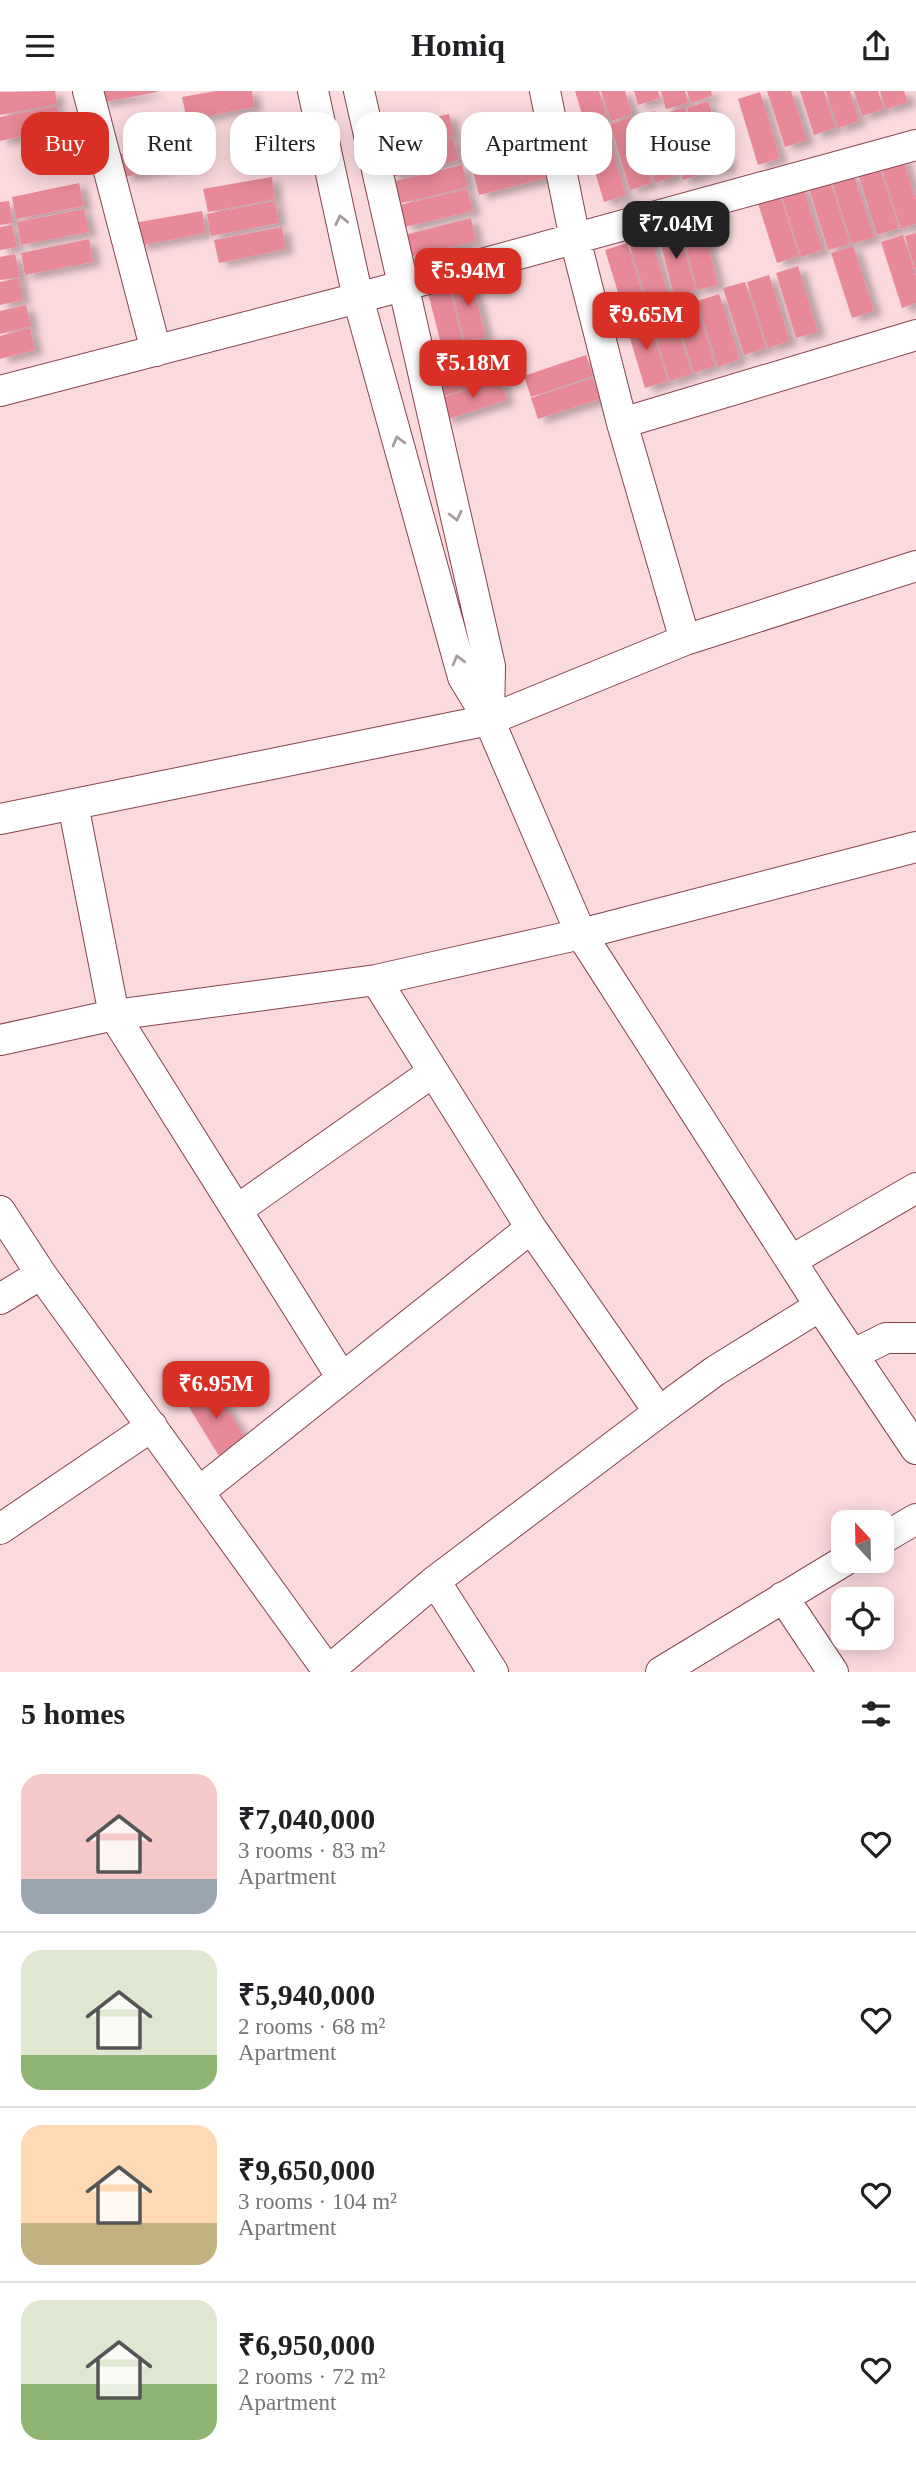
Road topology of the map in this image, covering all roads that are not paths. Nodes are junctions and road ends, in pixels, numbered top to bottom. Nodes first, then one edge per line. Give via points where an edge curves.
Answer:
1 (88, 91) edge
2 (313, 91) edge
3 (359, 91) edge
4 (545, 91) edge
5 (916, 145) edge
6 (575, 239) junction
7 (403, 286) junction
8 (358, 298) junction
9 (916, 335) edge
10 (156, 351) junction
11 (0, 391) edge
12 (622, 423) junction
13 (916, 566) edge
14 (685, 640) junction
15 (489, 720) junction
16 (73, 804) junction
17 (0, 819) edge
18 (916, 847) edge
19 (581, 934) junction
20 (376, 980) junction
21 (114, 1015) junction
22 (0, 1040) edge
23 (433, 1072) junction
24 (916, 1188) edge
25 (237, 1210) junction
26 (0, 1211) edge
27 (531, 1228) junction
28 (792, 1260) junction
29 (41, 1274) junction
30 (0, 1299) edge
31 (820, 1305) junction
32 (916, 1338) edge
33 (854, 1354) junction
34 (342, 1378) junction
35 (659, 1412) junction
36 (152, 1426) junction
37 (916, 1449) edge
38 (199, 1492) junction
39 (916, 1519) edge
40 (0, 1529) edge
41 (894, 1532) edge
42 (831, 1569) edge
43 (435, 1581) junction
44 (783, 1597) junction
45 (327, 1672) edge
46 (493, 1672) edge
47 (661, 1672) edge
48 (833, 1672) edge

1 - 10 street
8 -> 2 street
3 - 7 street
4 - 6 street
5 - 6 street
6 - 7 street
6 - 12 street
7 - 8 street
7 -> 15 street via 491,666
8 - 10 street
15 -> 8 street via 463,677
9 - 12 street
10 - 11 street
12 - 14 street
13 - 14 street
14 - 15 street
15 - 16 street
15 - 19 street
16 - 17 street
16 - 21 street
18 - 19 street
19 - 20 street
19 - 28 street
20 - 21 street
20 - 23 street
21 - 22 street
21 - 25 street
23 - 25 street
23 - 27 street
24 - 28 street
25 - 34 street
26 - 29 street
27 - 34 street
27 - 35 street
28 - 31 street
29 - 30 street
29 - 36 street
31 - 33 street
31 - 35 street
32 - 33 street via 886,1338
33 - 37 street
34 - 38 street
35 - 43 street
36 - 38 street
36 - 40 street
38 - 45 street
39 - 41 street
42 - 44 street
43 - 45 street
43 - 46 street
44 - 47 street
44 - 48 street

